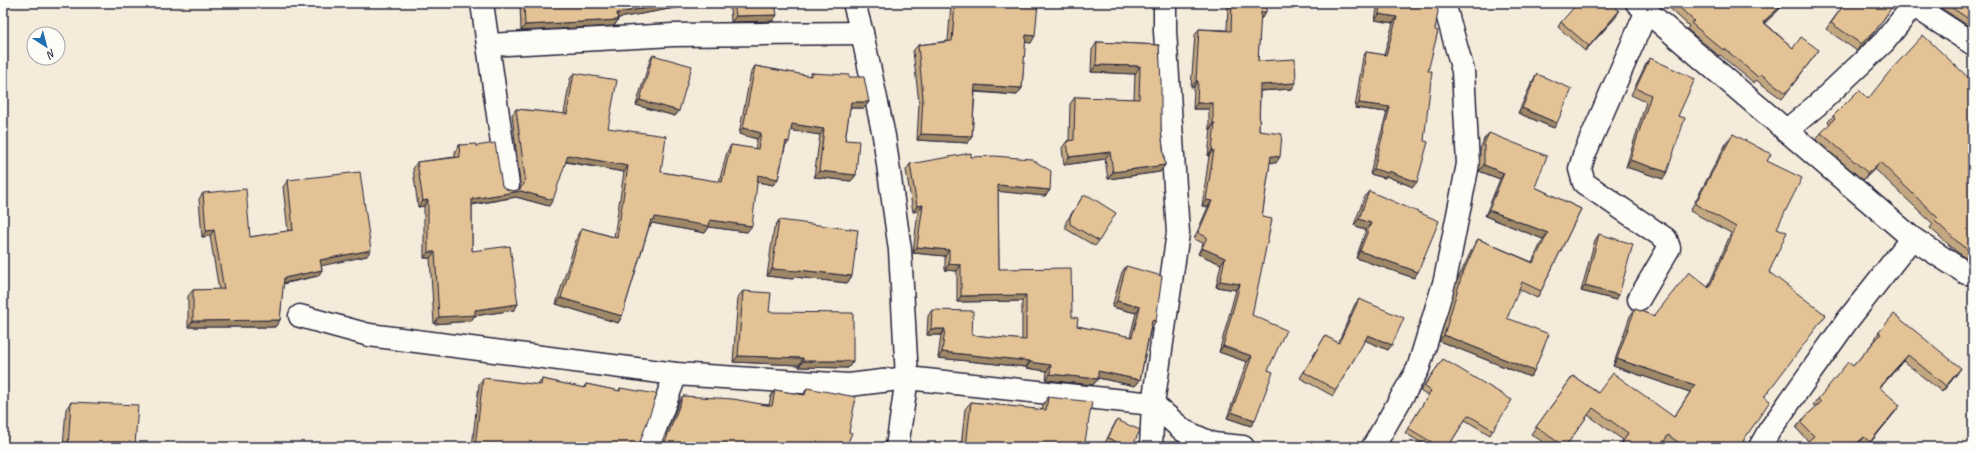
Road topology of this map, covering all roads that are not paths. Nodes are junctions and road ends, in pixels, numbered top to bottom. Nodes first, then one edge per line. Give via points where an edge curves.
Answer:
1 (482, 3) edge
2 (854, 3) edge
3 (1165, 3) edge
4 (1444, 3) edge
5 (1914, 4) edge
6 (1641, 8) edge
7 (862, 33) junction
8 (1973, 44) edge
9 (489, 45) junction
10 (1787, 130) junction
11 (508, 185) dead end
12 (1912, 238) junction
13 (1966, 273) dead end
14 (1639, 299) dead end
15 (300, 316) dead end
16 (676, 374) junction
17 (907, 378) junction
18 (1152, 404) junction
19 (648, 447) edge
20 (897, 447) edge
21 (1151, 447) edge
22 (1243, 447) edge
23 (1373, 447) edge
24 (1760, 447) edge

1 - 9 street
2 - 7 street
3 - 18 street via 1178,233
4 - 23 street via 1464,71 1468,164 1445,280 1418,369
5 - 8 street
5 - 10 street via 1884,42
6 - 10 street
6 - 14 street via 1580,169 1584,183 1666,239 1670,248
7 - 9 street via 673,35
7 - 17 street via 884,136 900,250
9 - 11 street
10 - 12 street
12 - 13 street
12 - 24 street via 1847,321
15 - 16 street via 369,335
16 - 17 street via 849,385
16 - 19 street
17 - 18 street
17 - 20 street
18 - 21 street
18 - 22 street via 1184,431 1213,444

